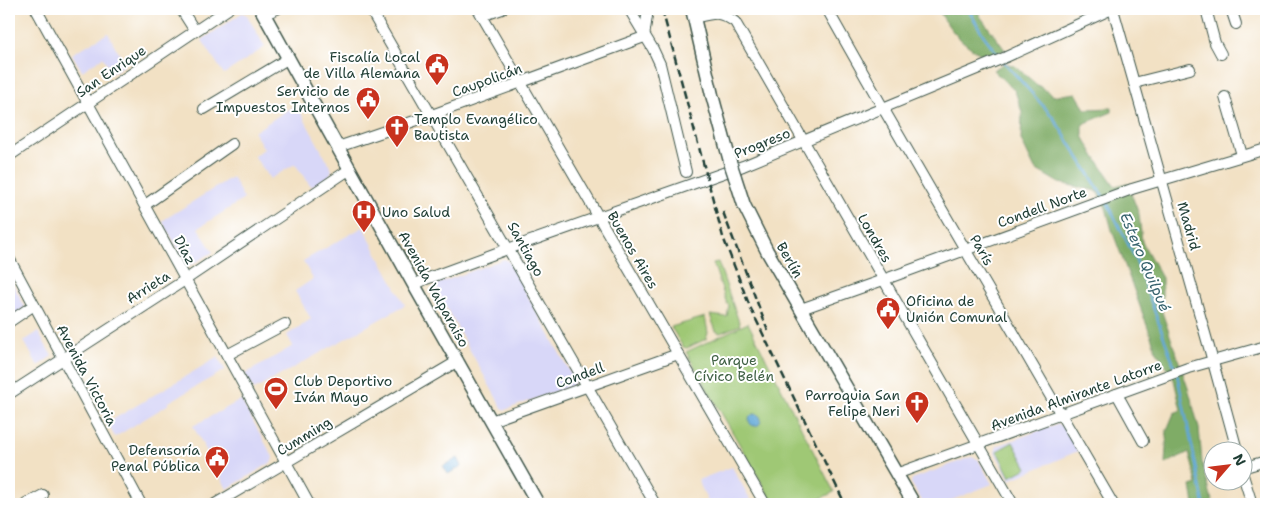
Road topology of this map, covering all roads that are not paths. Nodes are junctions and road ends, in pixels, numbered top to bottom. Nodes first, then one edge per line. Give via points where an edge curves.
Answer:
1 (36, 9) edge
2 (181, 9) edge
3 (228, 9) edge
4 (277, 9) edge
5 (370, 9) edge
6 (502, 9) edge
7 (629, 9) edge
8 (648, 9) edge
9 (827, 9) edge
10 (1113, 9) edge
11 (1206, 9) edge
12 (1231, 9) edge
13 (262, 11) edge
14 (480, 12) edge
15 (693, 13) edge
16 (1236, 24) dead end
17 (196, 31) junction
18 (644, 36) junction
19 (1221, 54) dead end
20 (288, 58) junction
21 (1190, 69) dead end
22 (520, 82) junction
23 (1134, 83) junction
24 (1226, 96) dead end
25 (89, 103) junction
26 (883, 108) junction
27 (204, 109) dead end
28 (432, 115) junction
29 (803, 141) junction
30 (232, 144) dead end
31 (338, 147) junction
32 (1266, 149) edge
33 (9, 156) edge
34 (1242, 156) junction
35 (350, 169) junction
36 (686, 172) dead end
37 (1161, 180) junction
38 (145, 205) junction
39 (599, 216) junction
40 (510, 249) junction
41 (966, 249) junction
42 (9, 258) edge
43 (185, 280) junction
44 (883, 280) junction
45 (414, 285) junction
46 (34, 305) junction
47 (801, 308) junction
48 (9, 322) edge
49 (285, 324) dead end
50 (1266, 346) edge
51 (678, 354) junction
52 (227, 355) junction
53 (63, 358) junction
54 (458, 361) junction
55 (1213, 361) junction
56 (587, 387) junction
57 (9, 394) edge
58 (1117, 394) junction
59 (1061, 415) junction
60 (491, 421) junction
61 (1234, 440) edge
62 (1143, 441) dead end
63 (979, 445) junction
64 (1266, 461) edge
65 (286, 462) junction
66 (1252, 465) edge
67 (896, 474) junction
68 (1248, 490) edge
69 (43, 495) dead end
70 (26, 504) edge
71 (141, 504) edge
72 (215, 504) edge
73 (309, 504) edge
74 (538, 504) edge
75 (656, 504) edge
76 (765, 504) edge
77 (914, 504) edge
78 (1014, 504) edge
79 (1112, 504) edge
80 (1252, 504) edge

1 - 25 street, Díaz
2 - 17 street
3 - 17 street, San Enrique
4 - 13 street
5 - 28 street, Santiago
6 - 14 street
7 - 18 street
8 - 18 street
9 - 26 street, París
10 - 23 street, Madrid
10 - 26 street, Progreso
11 - 19 street
12 - 16 street
13 - 20 main road, Avenida Valparaíso
14 - 22 street, Buenos Aires
15 - 29 street, Londres via 724,14 735,22
15 - 47 main road, Berlín via 712,95 744,205
17 - 25 street, San Enrique
18 - 22 street, Caupolicán
18 - 36 street via 660,64
20 - 27 street
20 - 31 main road, Avenida Valparaíso
21 - 23 street
22 - 28 street, Caupolicán
22 - 39 street, Buenos Aires
23 - 37 street, Madrid
24 - 34 street
25 - 33 street, San Enrique
25 - 38 street, Díaz
26 - 29 street, Progreso
26 - 41 street, París
28 - 31 street, Caupolicán
28 - 40 street, Santiago
29 - 39 street, Progreso via 743,166
29 - 44 street, Londres
30 - 38 street
31 - 35 main road, Avenida Valparaíso
32 - 34 street, Condell Norte
34 - 37 street, Condell Norte
35 - 43 street, Arrieta
35 - 45 main road, Avenida Valparaíso
37 - 41 street, Condell Norte
37 - 55 street, Madrid
38 - 43 street, Díaz
39 - 40 street, Progreso
39 - 51 street, Buenos Aires
40 - 45 street, Progreso
40 - 56 street, Santiago
41 - 44 street, Condell Norte
41 - 59 street, París
42 - 46 street, Avenida Victoria
43 - 52 street, Díaz
43 - 53 street, Arrieta
44 - 47 street, Condell Norte
44 - 63 street, Londres
45 - 54 main road, Avenida Valparaíso
46 - 48 street
46 - 53 street, Avenida Victoria
47 - 67 main road, Berlín
49 - 52 street
50 - 55 street, Avenida Almirante Latorre
51 - 56 street, Condell
51 - 76 street, Buenos Aires
52 - 65 street, Díaz
53 - 57 street, Arrieta
53 - 71 street, Avenida Victoria
54 - 60 main road, Avenida Valparaíso
54 - 65 street, Cumming
55 - 58 street, Avenida Almirante Latorre
55 - 61 street, Madrid
56 - 60 street, Condell
56 - 75 street, Santiago
58 - 59 street, Avenida Almirante Latorre
58 - 62 street
59 - 63 street, Avenida Almirante Latorre
59 - 79 street, París
60 - 74 main road, Avenida Valparaíso
63 - 67 street, Avenida Almirante Latorre
63 - 78 street, Londres
64 - 66 street
65 - 72 street, Cumming
65 - 73 street, Díaz
67 - 77 main road, Berlín
68 - 80 street
69 - 70 street

